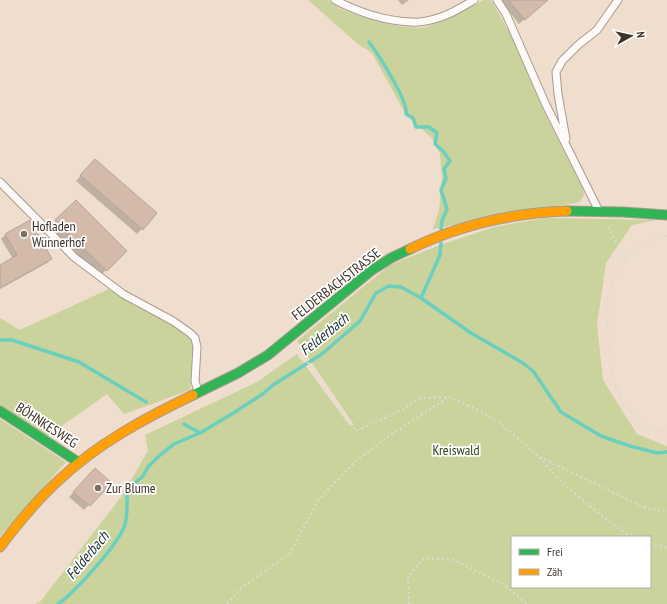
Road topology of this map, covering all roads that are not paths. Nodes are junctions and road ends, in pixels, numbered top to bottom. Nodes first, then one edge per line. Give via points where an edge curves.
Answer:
1 (335, 0) edge
2 (474, 0) edge
3 (497, 0) edge
4 (618, 0) edge
5 (568, 149) junction
6 (0, 182) edge
7 (599, 211) junction
8 (667, 215) edge
9 (199, 394) junction
10 (0, 411) edge
11 (78, 462) junction
12 (0, 547) edge

1 - 2 lane via 382,18 412,23 443,16
3 - 5 lane via 516,35
4 - 5 lane via 597,30 562,61 556,72
5 - 7 lane
6 - 9 lane via 74,257 123,294 173,321 195,338 195,381
7 - 8 street, FELDERBACHSTRASSE
7 - 9 street, FELDERBACHSTRASSE via 548,211 491,219 434,237 392,258 249,367
9 - 11 street, FELDERBACHSTRASSE via 136,424
10 - 11 street, BÖHNKESWEG
11 - 12 street, FELDERBACHSTRASSE via 45,494

